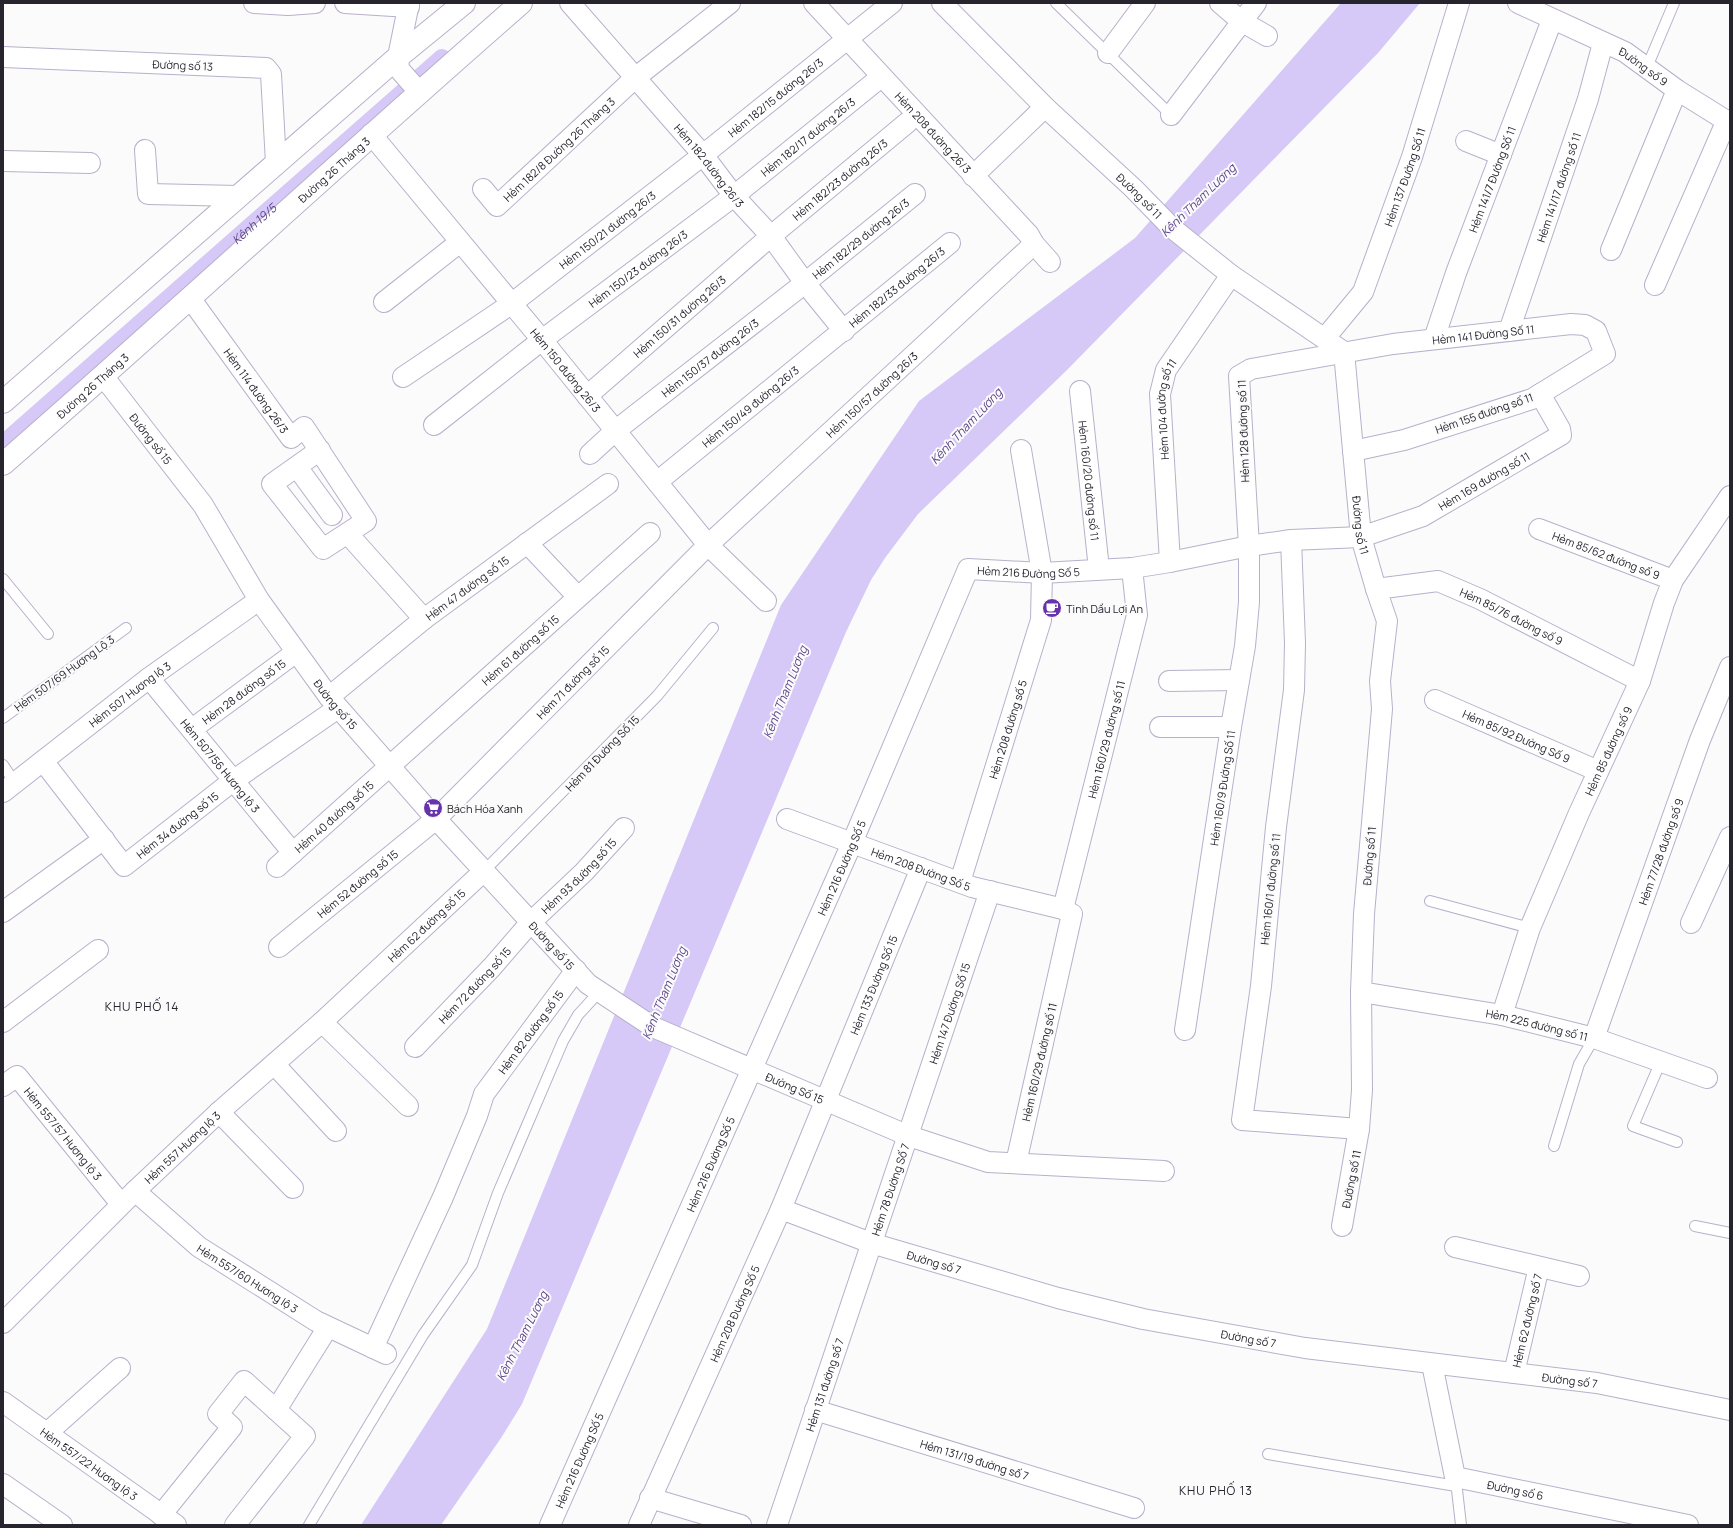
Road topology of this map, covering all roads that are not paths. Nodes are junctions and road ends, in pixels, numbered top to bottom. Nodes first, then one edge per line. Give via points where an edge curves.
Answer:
1 (254, 3) edge
2 (315, 3) edge
3 (345, 3) edge
4 (464, 3) edge
5 (522, 3) edge
6 (570, 3) edge
7 (730, 3) edge
8 (814, 3) edge
9 (892, 3) edge
10 (942, 3) edge
11 (1056, 3) edge
12 (1145, 3) edge
13 (1220, 3) edge
14 (1256, 3) edge
15 (1459, 3) edge
16 (1518, 3) edge
17 (1674, 3) edge
18 (288, 4) edge
19 (409, 5) edge
20 (1552, 20) junction
21 (1241, 21) junction
22 (1267, 36) dead end
23 (846, 39) junction
24 (1603, 43) junction
25 (1108, 53) junction
26 (3, 57) edge
27 (399, 63) junction
28 (1647, 67) junction
29 (881, 76) junction
30 (635, 78) junction
31 (417, 89) junction
32 (1677, 90) junction
33 (1046, 107) junction
34 (1171, 115) joint
35 (1729, 121) edge
36 (908, 122) dead end
37 (371, 134) junction
38 (1466, 141) dead end
39 (145, 150) dead end
40 (703, 155) junction
41 (1501, 155) junction
42 (3, 161) edge
43 (90, 163) dead end
44 (276, 163) junction
45 (973, 176) junction
46 (483, 189) dead end
47 (915, 194) dead end
48 (239, 196) junction
49 (734, 196) junction
50 (771, 236) junction
51 (460, 242) junction
52 (950, 243) dead end
53 (1034, 244) junction
54 (1611, 250) dead end
55 (1050, 262) dead end
56 (1231, 275) junction
57 (805, 283) junction
58 (1655, 284) dead end
59 (190, 298) junction
60 (384, 302) dead end
61 (511, 304) junction
62 (844, 331) junction
63 (1509, 331) junction
64 (1325, 338) junction
65 (542, 340) junction
66 (1434, 340) junction
67 (1344, 352) junction
68 (1605, 354) joint
69 (103, 376) junction
70 (403, 377) dead end
71 (1080, 391) dead end
72 (1540, 394) junction
73 (587, 396) junction
74 (3, 402) edge
75 (434, 425) dead end
76 (615, 430) junction
77 (320, 450) junction
78 (1021, 450) dead end
79 (1353, 451) junction
80 (590, 454) dead end
81 (3, 464) edge
82 (297, 467) junction
83 (657, 482) junction
84 (608, 484) dead end
85 (1730, 496) edge
86 (332, 515) dead end
87 (1539, 529) dead end
88 (650, 533) dead end
89 (348, 534) junction
90 (1361, 537) junction
91 (1291, 540) junction
92 (527, 543) junction
93 (708, 545) junction
94 (1249, 546) junction
95 (1170, 562) junction
96 (1132, 568) junction
97 (1099, 570) junction
98 (1042, 573) junction
99 (3, 579) edge
100 (1673, 580) junction
101 (1376, 589) junction
102 (578, 598) junction
103 (259, 600) junction
104 (766, 601) dead end
105 (424, 619) junction
106 (126, 628) dead end
107 (713, 628) dead end
108 (48, 634) dead end
109 (295, 653) junction
110 (1730, 667) edge
111 (149, 678) junction
112 (1239, 680) junction
113 (1169, 681) dead end
114 (1640, 681) junction
115 (1435, 700) dead end
116 (333, 703) junction
117 (3, 718) edge
118 (1160, 727) dead end
119 (1231, 727) junction
120 (192, 729) junction
121 (43, 761) junction
122 (3, 765) edge
123 (390, 767) junction
124 (1598, 771) junction
125 (234, 780) junction
126 (9, 787) edge
127 (436, 819) junction
128 (787, 819) dead end
129 (624, 828) dead end
130 (104, 839) junction
131 (852, 843) junction
132 (1728, 845) edge
133 (293, 853) junction
134 (277, 867) dead end
135 (921, 868) junction
136 (484, 871) junction
137 (960, 882) junction
138 (990, 891) junction
139 (1430, 901) dead end
140 (1068, 911) junction
141 (3, 912) edge
142 (531, 922) junction
143 (1691, 923) dead end
144 (1530, 928) junction
145 (279, 947) dead end
146 (98, 950) dead end
147 (576, 970) junction
148 (368, 980) joint
149 (1361, 992) junction
150 (605, 995) junction
151 (1502, 1015) junction
152 (3, 1022) edge
153 (322, 1022) junction
154 (1186, 1030) dead end
155 (1594, 1038) junction
156 (415, 1048) dead end
157 (1660, 1061) junction
158 (274, 1064) junction
159 (752, 1069) junction
160 (1707, 1078) dead end
161 (3, 1086) edge
162 (484, 1094) joint
163 (825, 1101) junction
164 (408, 1106) dead end
165 (219, 1112) junction
166 (1360, 1129) junction
167 (336, 1131) dead end
168 (909, 1136) junction
169 (1677, 1142) dead end
170 (1554, 1146) dead end
171 (1016, 1163) junction
172 (1164, 1171) dead end
173 (293, 1188) dead end
174 (128, 1197) junction
175 (781, 1209) junction
176 (1342, 1226) dead end
177 (1695, 1226) dead end
178 (1730, 1233) edge
179 (871, 1243) junction
180 (1455, 1247) dead end
181 (1539, 1267) junction
182 (1579, 1276) dead end
183 (3, 1323) edge
184 (328, 1326) junction
185 (1432, 1364) junction
186 (120, 1368) dead end
187 (1514, 1373) junction
188 (3, 1402) edge
189 (276, 1410) junction
190 (815, 1410) junction
191 (1730, 1410) edge
192 (47, 1433) junction
193 (1268, 1454) dead end
194 (1456, 1481) junction
195 (3, 1484) edge
196 (650, 1498) junction
197 (1134, 1508) dead end
198 (168, 1520) edge
199 (62, 1525) edge
200 (235, 1525) edge
201 (309, 1525) edge
202 (550, 1525) edge
203 (639, 1525) edge
204 (741, 1525) edge
205 (777, 1525) edge
206 (1461, 1525) edge
207 (1688, 1525) edge

1 - 18 street
2 - 18 street
3 - 19 street
4 - 27 street
5 - 31 street, Đường 26 Tháng 3
6 - 30 street, Hẻm 182 đường 26/3
7 - 30 street
8 - 23 street, Hẻm 208 đường 26/3
9 - 23 street, Hẻm 182/15 đường 26/3
10 - 33 street, Đường số 11
11 - 25 lane
12 - 25 street
13 - 21 street
14 - 21 street
15 - 64 street, Hẻm 137 Đường Số 11 via 1412,157 1363,292
16 - 20 street, Đường số 9
17 - 28 lane
19 - 27 street
20 - 24 street, Đường số 9
20 - 41 street, Hẻm 141/7 Đường Số 11
21 - 22 street
21 - 34 street
23 - 29 street, Hẻm 208 đường 26/3
23 - 40 street, Hẻm 182/15 đường 26/3
24 - 28 street, Đường số 9 via 1625,52
24 - 63 street, Hẻm 141/17 đường số 11 via 1588,99
25 - 34 lane
26 - 44 street, Đường số 13 via 266,68 271,74
27 - 31 street
27 - 44 street
28 - 32 street, Đường số 9
29 - 45 street, Hẻm 208 đường 26/3
29 - 49 street, Hẻm 182/17 đường 26/3
30 - 40 street, Hẻm 182 đường 26/3
30 - 46 street, Hẻm 182/8 Đường 26 Tháng 3 via 497,206
31 - 37 street, Đường 26 Tháng 3
32 - 35 street, Đường số 9
32 - 54 street
33 - 45 street
33 - 56 street, Đường số 11 via 1172,228
35 - 58 street
36 - 50 street, Hẻm 182/23 đường 26/3
37 - 51 street, Hẻm 150 đường 26/3
37 - 59 street, Đường 26 Tháng 3
38 - 41 street
39 - 48 street via 148,194
40 - 49 street, Hẻm 182 đường 26/3
40 - 61 street, Hẻm 150/21 đường 26/3
41 - 66 street, Hẻm 141/7 Đường Số 11 via 1456,273
42 - 43 street
44 - 48 street
45 - 53 street, Hẻm 208 đường 26/3 via 1029,235
47 - 57 street, Hẻm 182/29 đường 26/3
48 - 74 street
49 - 50 street, Hẻm 182 đường 26/3
49 - 65 street, Hẻm 150/23 đường 26/3
50 - 57 street, Hẻm 182 đường 26/3
50 - 73 street, Hẻm 150/31 đường 26/3
51 - 60 street
51 - 61 street, Hẻm 150 đường 26/3
52 - 62 street, Hẻm 182/33 đường 26/3
53 - 55 street, Hẻm 208 đường 26/3
53 - 93 street, Hẻm 150/57 đường 26/3
56 - 64 street, Đường số 11
56 - 95 street, Hẻm 104 đường số 11 via 1166,370 1160,394
57 - 62 street, Hẻm 182 đường 26/3
57 - 76 street, Hẻm 150/37 đường 26/3
59 - 69 street, Đường 26 Tháng 3
59 - 77 street, Hẻm 114 đường 26/3 via 290,438 304,427
61 - 65 street, Hẻm 150 đường 26/3
61 - 70 street, Hẻm 150/21 đường 26/3
62 - 83 street, Hẻm 150/49 đường 26/3
63 - 66 street, Hẻm 141 Đường Số 11
63 - 68 street, Hẻm 141 Đường Số 11 via 1571,324 1586,325 1596,331
64 - 67 street, Đường số 11
65 - 73 street, Hẻm 150 đường 26/3
65 - 75 street, Hẻm 150/23 đường 26/3
66 - 67 street, Hẻm 141 Đường Số 11
67 - 79 street, Đường số 11
67 - 94 street, Hẻm 128 đường số 11 via 1251,369 1239,376
68 - 72 street, Hẻm 155 đường số 11
69 - 81 street, Đường 26 Tháng 3
69 - 103 street, Đường số 15 via 203,505
71 - 97 street, Hẻm 160/20 đường số 11
72 - 79 street, Hẻm 155 đường số 11 via 1532,399 1404,440
72 - 90 street, Hẻm 169 đường số 11 via 1561,435 1423,516
73 - 76 street, Hẻm 150 đường 26/3
76 - 80 street, Hẻm 150/37 đường 26/3
76 - 83 street, Hẻm 150 đường 26/3
77 - 82 street
77 - 89 street, Hẻm 114 đường 26/3 via 366,521
78 - 98 street, Hẻm 208 đường số 5
79 - 90 street, Đường số 11
82 - 86 street
82 - 89 street via 272,484 323,549
83 - 93 street, Hẻm 150 đường 26/3
84 - 92 street, Hẻm 47 đường số 15
85 - 100 street, Hẻm 85 đường số 9
87 - 100 street, Hẻm 85/62 đường số 9
88 - 102 street, Hẻm 61 đường số 15
89 - 105 street
90 - 91 street, Hẻm 216 Đường Số 5
90 - 101 street, Đường số 11
91 - 94 street, Hẻm 216 Đường Số 5
91 - 166 street, Hẻm 160/1 đường số 11 via 1294,690 1276,827 1261,986 1242,1120
92 - 102 street
92 - 105 street, Hẻm 47 đường số 15
93 - 104 street, Hẻm 150 đường 26/3
93 - 127 street, Hẻm 71 đường số 15
94 - 95 street, Hẻm 216 Đường Số 5
94 - 112 street, Hẻm 160/9 Đường Số 11 via 1249,602
95 - 96 street, Hẻm 216 Đường Số 5
96 - 97 street, Hẻm 216 Đường Số 5
96 - 140 street, Hẻm 160/29 đường số 11 via 1137,614
97 - 98 street, Hẻm 216 Đường Số 5
98 - 131 street, Hẻm 216 Đường Số 5 via 968,569
98 - 137 street, Hẻm 208 đường số 5 via 1041,620
99 - 108 lane
100 - 114 street, Hẻm 85 đường số 9
101 - 114 street, Hẻm 85/76 đường số 9 via 1438,581 1480,599
101 - 149 street, Đường số 11 via 1387,621 1380,682 1382,709 1364,914
102 - 123 street, Hẻm 61 đường số 15
103 - 109 street, Đường số 15
103 - 111 street, Hẻm 507 Hương lộ 3
105 - 116 street, Hẻm 47 đường số 15
106 - 117 lane, Hẻm 507/69 Hương Lộ 3
107 - 136 lane, Hẻm 81 Đường Số 15 via 657,696
109 - 116 street, Đường số 15
109 - 120 street, Hẻm 28 đường số 15
110 - 155 street, Hẻm 77/28 đường số 9 via 1700,740
111 - 120 street, Hẻm 507/56 Hương lộ 3
111 - 121 street, Hẻm 507 Hương lộ 3
112 - 113 street
112 - 119 street, Hẻm 160/9 Đường Số 11
114 - 124 street, Hẻm 85 đường số 9
115 - 124 street, Hẻm 85/92 Đường Số 9
116 - 123 street, Đường số 15
116 - 125 street, Hẻm 34 đường số 15
118 - 119 street
119 - 154 street, Hẻm 160/9 Đường Số 11
120 - 125 street, Hẻm 507/56 Hương lộ 3
121 - 126 street, Hẻm 507 Hương lộ 3
121 - 130 street, Hẻm 34 đường số 15
122 - 126 lane
123 - 127 street, Đường số 15
123 - 133 street, Hẻm 40 đường số 15
124 - 144 street, Hẻm 85 đường số 9
125 - 130 street, Hẻm 34 đường số 15 via 124,866
125 - 133 street, Hẻm 507/56 Hương lộ 3
127 - 136 street, Đường số 15
127 - 145 street, Hẻm 52 đường số 15
128 - 131 street, Hẻm 208 Đường Số 5
129 - 142 street, Hẻm 93 đường số 15 via 584,872
130 - 141 street
131 - 135 street, Hẻm 208 Đường Số 5
131 - 159 street, Hẻm 216 Đường Số 5
132 - 143 street
133 - 134 street, Hẻm 40 đường số 15
135 - 137 street, Hẻm 208 Đường Số 5
135 - 163 street, Hẻm 133 Đường Số 15
136 - 142 street, Đường số 15
136 - 148 street, Hẻm 62 đường số 15
137 - 138 street, Hẻm 208 Đường Số 5
138 - 140 street, Hẻm 208 Đường Số 5
138 - 168 street, Hẻm 147 Đường Số 15
139 - 144 lane
140 - 171 street, Hẻm 160/29 đường số 11
142 - 147 street, Đường số 15
142 - 156 street, Hẻm 72 đường số 15 via 487,973
144 - 151 street, Hẻm 85 đường số 9
146 - 152 street
147 - 150 street, Đường số 15 via 588,984
147 - 162 street, Hẻm 82 đường số 15
148 - 153 street, Hẻm 557 Hương lộ 3
149 - 151 street, Hẻm 225 đường số 11
149 - 166 street, Đường số 11
150 - 159 street, Đường Số 15 via 653,1027
150 - 201 lane via 578,1015 563,1042 498,1193 472,1265 423,1335
151 - 155 street, Hẻm 225 đường số 11
153 - 158 street, Hẻm 557 Hương lộ 3
153 - 164 street
155 - 157 street, Hẻm 225 đường số 11
155 - 170 lane via 1579,1064
157 - 160 street, Hẻm 225 đường số 11
157 - 169 lane via 1633,1126
158 - 165 street, Hẻm 557 Hương lộ 3
158 - 167 street
159 - 163 street, Đường Số 15
159 - 202 street, Hẻm 216 Đường Số 5
161 - 174 street, Hẻm 557/57 Hương lộ 3 via 17,1076
162 - 184 street, Hẻm 557/60 Hương lộ 3 via 380,1351
163 - 168 street, Đường Số 15
163 - 175 street, Hẻm 208 Đường Số 5
165 - 173 street
165 - 174 street, Hẻm 557 Hương lộ 3
166 - 176 street, Đường số 11
168 - 171 street, Đường Số 15 via 988,1162
168 - 179 street, Hẻm 78 Đường Số 7
171 - 172 street
174 - 183 street, Hẻm 557 Hương lộ 3
174 - 184 street, Hẻm 557/60 Hương lộ 3 via 199,1247 316,1321
175 - 179 street, Đường số 7
175 - 196 street, Hẻm 208 Đường Số 5
177 - 178 lane
179 - 185 street, Đường số 7 via 1058,1298 1136,1317 1305,1348
179 - 190 street, Hẻm 131 đường số 7
180 - 181 street
181 - 182 street
181 - 187 street, Hẻm 62 đường số 7
184 - 189 street
185 - 187 street, Đường số 7
185 - 194 street
186 - 192 street
187 - 191 street, Đường số 7 via 1597,1383
188 - 192 street, Hẻm 557/22 Hương lộ 3
189 - 198 street via 244,1381 218,1414 232,1426
189 - 200 street via 305,1436
190 - 197 street, Hẻm 131/19 đường số 7
190 - 205 street, Hẻm 131 đường số 7
192 - 198 street, Hẻm 557/22 Hương lộ 3
193 - 194 lane, Đường số 6
194 - 206 lane
194 - 207 street, Đường số 6
195 - 199 street
196 - 203 street, Hẻm 208 Đường Số 5
196 - 204 street

